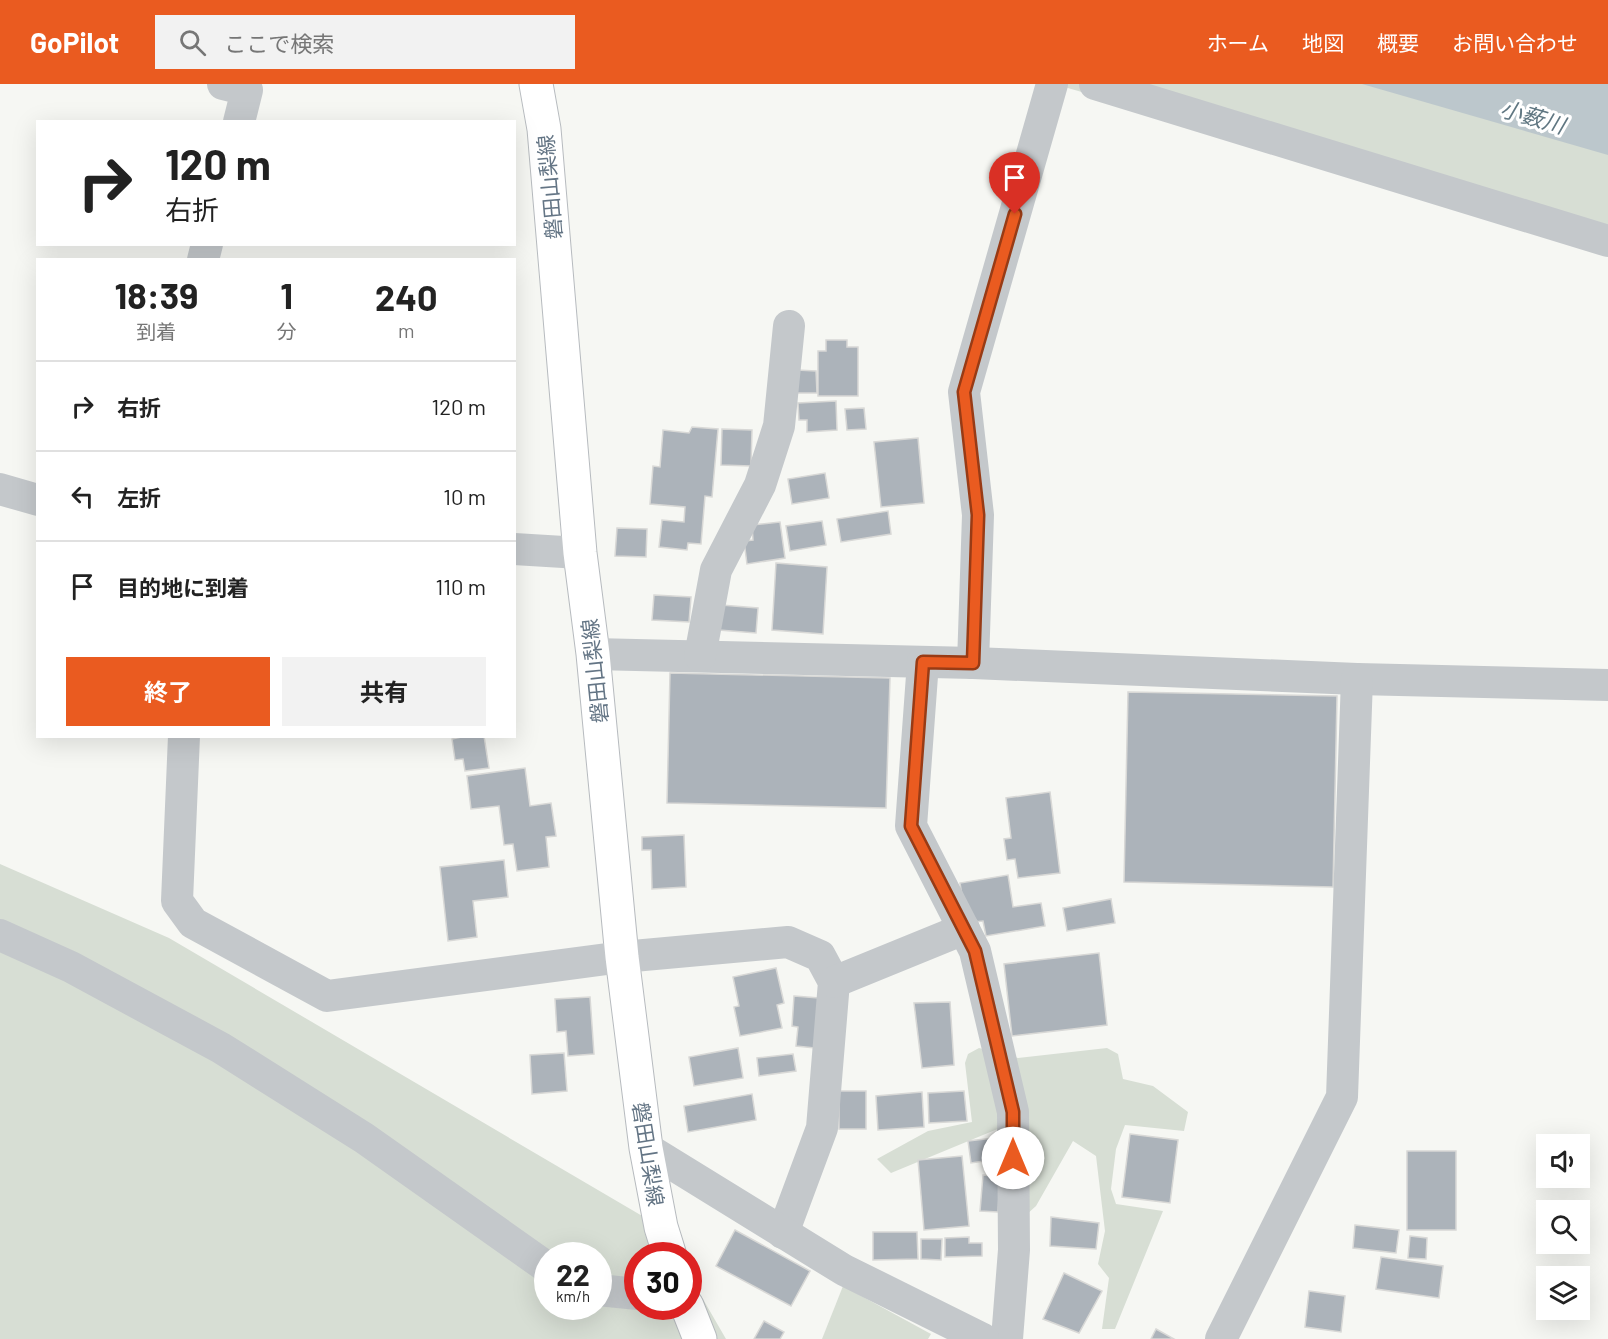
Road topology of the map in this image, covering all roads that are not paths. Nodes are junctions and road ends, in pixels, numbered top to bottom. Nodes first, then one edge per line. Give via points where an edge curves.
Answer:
1 (223, 84) edge
2 (536, 84) edge
3 (1052, 84) edge
4 (1095, 84) edge
5 (240, 120) edge
6 (1608, 241) edge
7 (789, 326) dead end
8 (0, 489) edge
9 (36, 499) edge
10 (516, 549) edge
11 (580, 553) junction
12 (593, 654) junction
13 (700, 656) junction
14 (923, 662) junction
15 (973, 663) junction
16 (1357, 679) junction
17 (1608, 685) edge
18 (184, 738) edge
19 (964, 929) junction
20 (0, 935) edge
21 (622, 957) junction
22 (834, 982) junction
23 (646, 1148) junction
24 (783, 1233) junction
25 (666, 1242) edge
26 (534, 1258) edge
27 (693, 1320) edge
28 (700, 1339) edge
29 (983, 1339) edge
30 (1007, 1339) edge
31 (1221, 1339) edge

1 - 5 street via 247,90
2 - 11 main road, 磐田山梨線 via 544,129
3 - 15 street via 964,392 978,515
4 - 6 street
7 - 13 street via 779,426 760,485 716,570
8 - 9 street
10 - 11 street
11 - 12 main road, 磐田山梨線
12 - 13 street
12 - 21 main road, 磐田山梨線
13 - 14 street
14 - 15 street
14 - 19 street via 911,826
15 - 16 street
16 - 17 street
16 - 31 street via 1342,1097
18 - 21 street via 177,901 193,923 327,996
19 - 22 street
19 - 30 street via 975,951 1013,1112 1014,1250
20 - 26 street via 70,967 221,1047 364,1138
21 - 22 street via 788,942 820,956
21 - 23 main road, 磐田山梨線
22 - 24 street via 822,1128
23 - 24 street
23 - 25 main road, 磐田山梨線
24 - 29 street via 844,1270
27 - 28 main road

